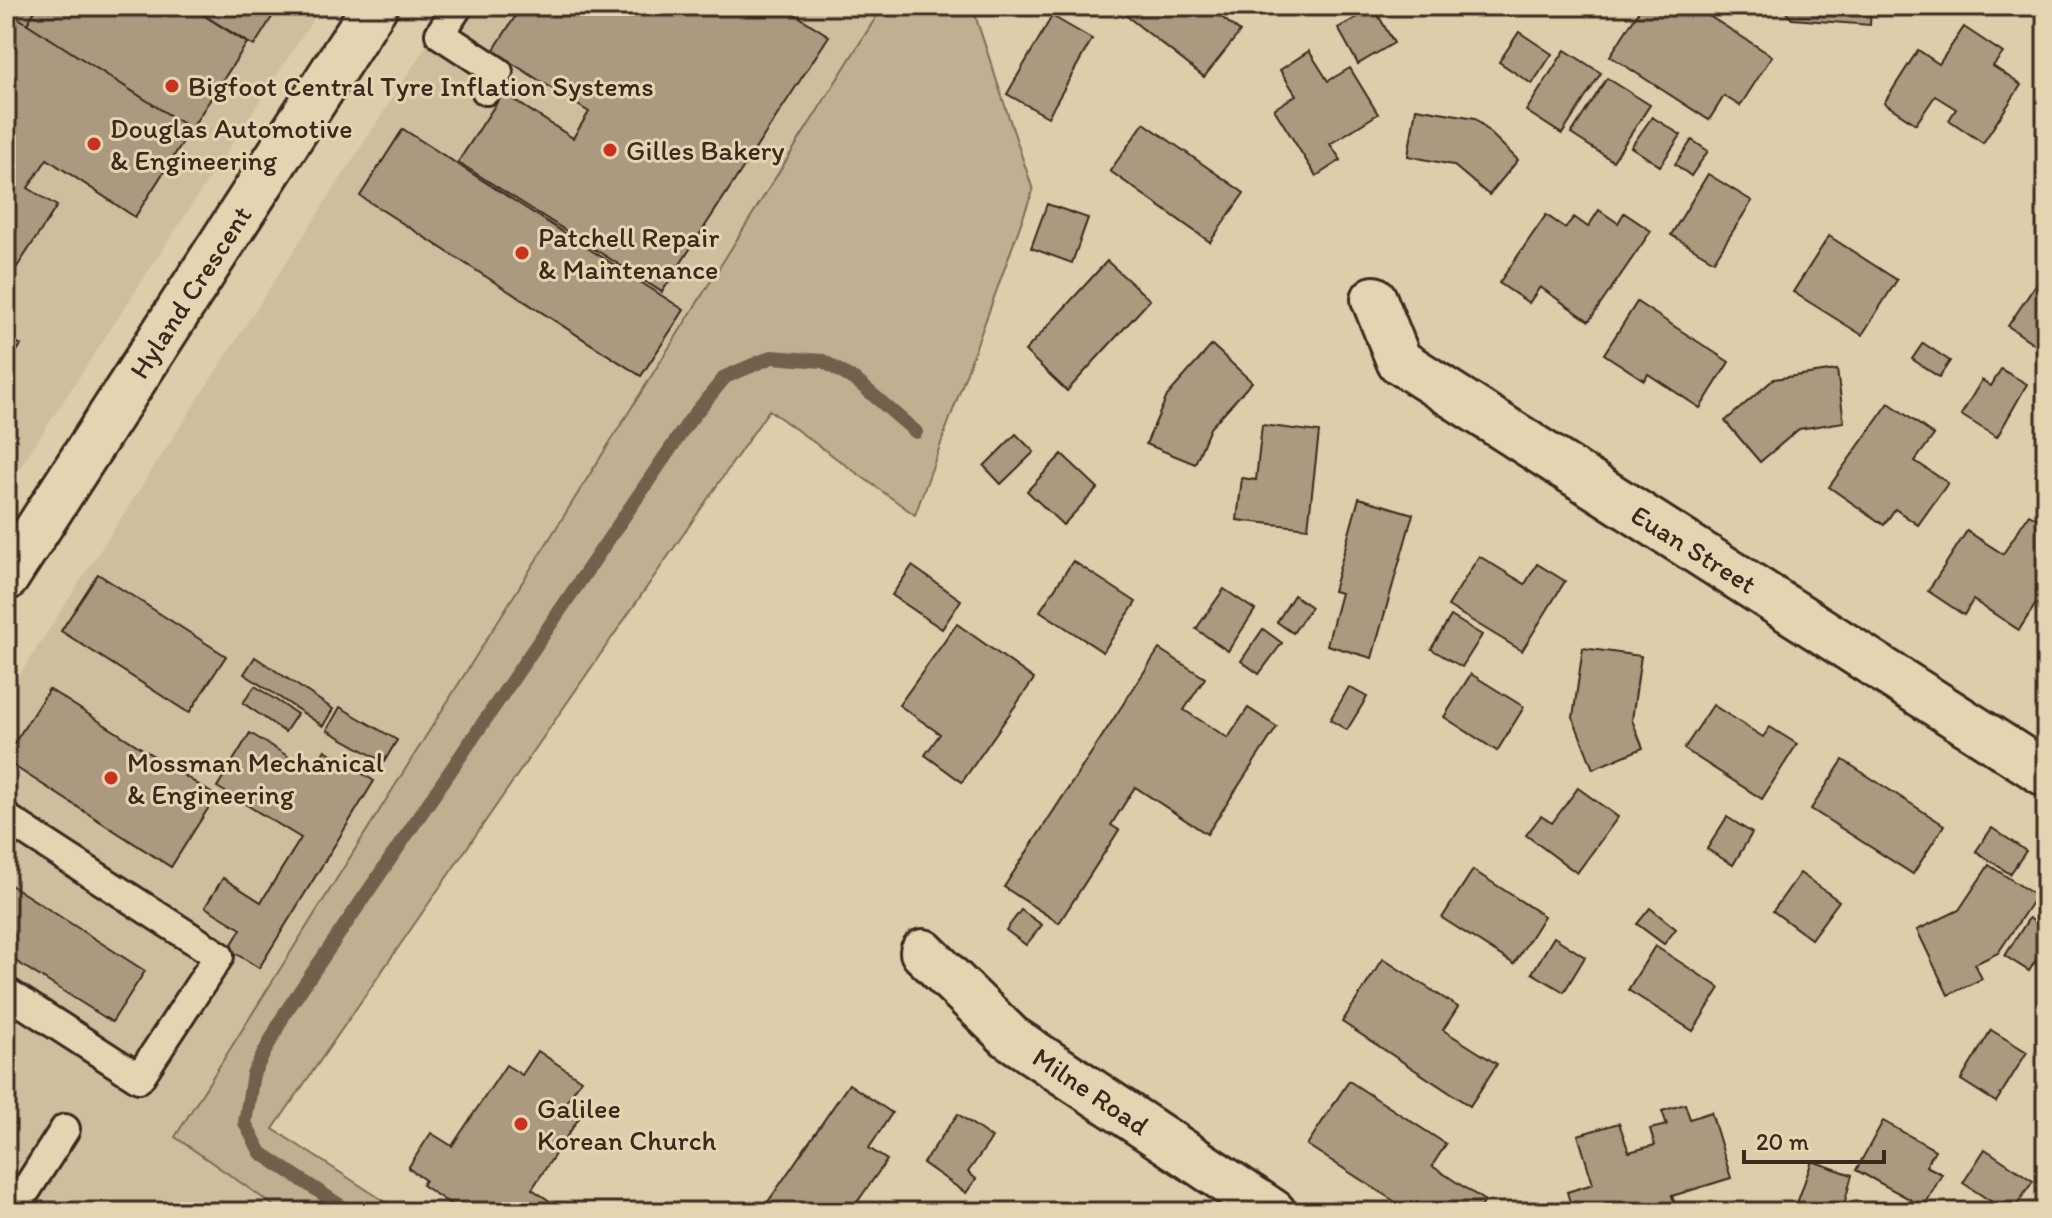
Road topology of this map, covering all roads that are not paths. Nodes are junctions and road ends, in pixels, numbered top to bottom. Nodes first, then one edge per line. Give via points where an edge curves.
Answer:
1 (375, 6) edge
2 (458, 6) edge
3 (486, 90) dead end
4 (1374, 299) dead end
5 (6, 578) edge
6 (2046, 774) edge
7 (6, 818) edge
8 (923, 952) dead end
9 (6, 992) edge
10 (65, 1129) dead end
11 (12, 1212) edge
12 (1273, 1212) edge

1 - 5 street, Hyland Crescent
2 - 3 lane via 440,34 498,72
4 - 6 street, Euan Street via 1399,361
7 - 9 lane via 219,956 139,1078
8 - 12 street, Milne Road via 1010,1037
10 - 11 lane

